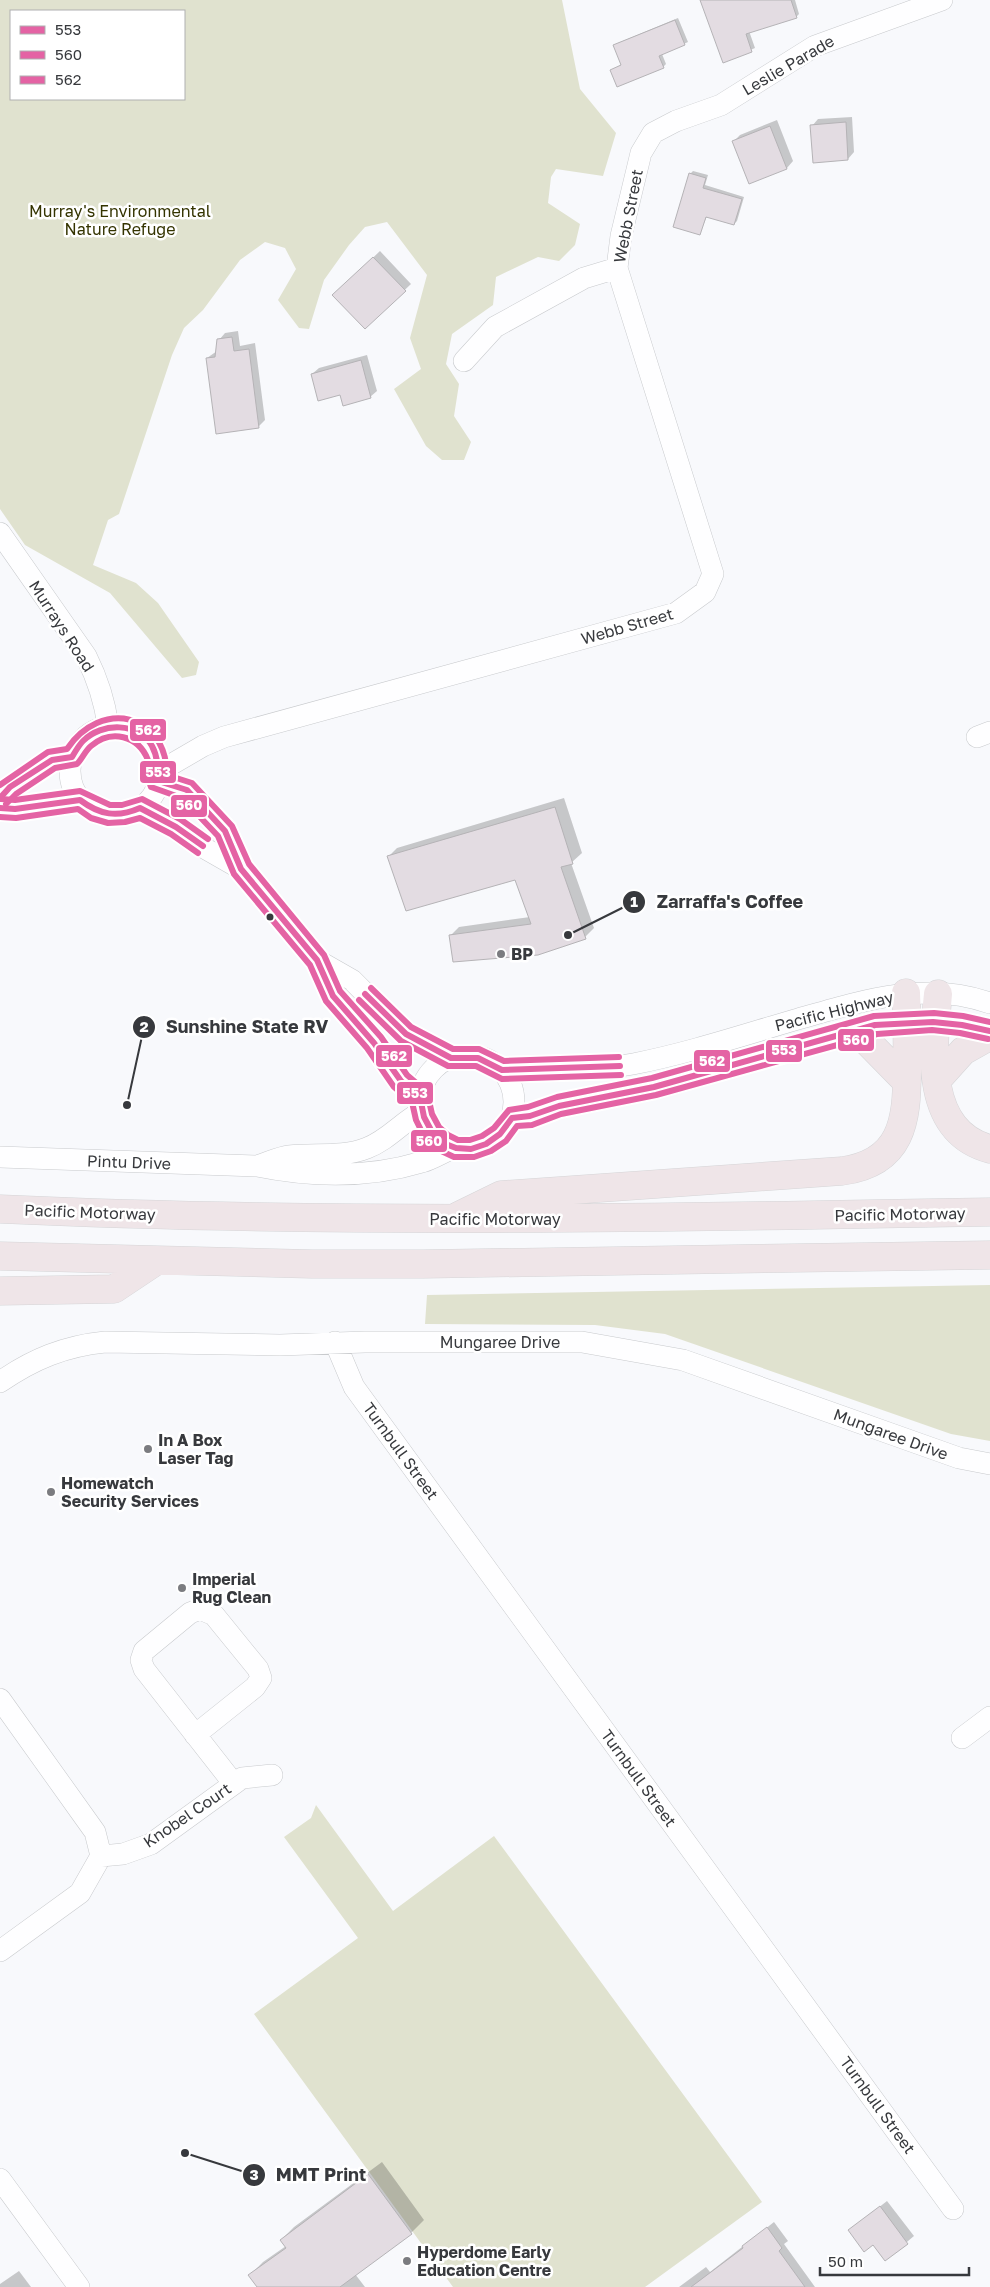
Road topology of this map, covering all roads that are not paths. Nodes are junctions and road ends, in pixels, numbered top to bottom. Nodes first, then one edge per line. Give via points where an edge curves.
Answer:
1 (942, 0) edge
2 (721, 105) joint
3 (618, 268) junction
4 (464, 361) dead end
5 (0, 532) edge
6 (108, 726) junction
7 (72, 757) junction
8 (159, 776) junction
9 (0, 798) edge
10 (80, 800) junction
11 (0, 808) edge
12 (140, 808) junction
13 (241, 869) junction
14 (317, 960) junction
15 (906, 993) junction
16 (938, 994) junction
17 (990, 1003) edge
18 (907, 1021) junction
19 (935, 1022) junction
20 (856, 1030) junction
21 (990, 1031) edge
22 (990, 1036) edge
23 (451, 1058) junction
24 (502, 1070) junction
25 (937, 1080) junction
26 (907, 1082) junction
27 (421, 1104) junction
28 (512, 1118) junction
29 (454, 1148) junction
30 (990, 1149) edge
31 (0, 1157) edge
32 (257, 1166) junction
33 (0, 1209) edge
34 (990, 1212) edge
35 (452, 1219) junction
36 (990, 1255) edge
37 (0, 1256) edge
38 (156, 1261) junction
39 (0, 1291) edge
40 (335, 1342) junction
41 (0, 1382) edge
42 (990, 1464) edge
43 (0, 1700) edge
44 (990, 1717) edge
45 (195, 1735) junction
46 (962, 1738) dead end
47 (272, 1775) dead end
48 (234, 1784) junction
49 (101, 1856) junction
50 (0, 1951) edge
51 (0, 2179) edge
52 (953, 2208) dead end
53 (79, 2287) edge

1 - 2 street, Leslie Parade via 815,46
2 - 3 street, Webb Street via 653,133 641,153 621,236
3 - 4 street via 584,278 494,327
3 - 8 street, Webb Street via 713,574 706,592 676,614 224,737 203,746
5 - 6 street, Murrays Road via 86,656 106,709
6 - 7 street via 86,736
6 - 8 street via 124,726 150,742 157,756
7 - 9 street via 52,760 10,787
7 - 10 street via 71,780
8 - 12 street via 154,792
8 - 13 street via 187,790 205,807 225,831
10 - 11 street via 24,809
10 - 12 street via 102,814 128,813
12 - 13 street
13 - 14 street
14 - 23 street via 352,980 406,1034
14 - 27 street via 333,996
15 - 16 street, Pacific Highway
15 - 18 highway
15 - 24 street, Pacific Highway via 874,998 632,1064 571,1070 531,1067
16 - 17 street, Pacific Highway
16 - 19 highway
18 - 19 street, Pacific Highway
18 - 20 street, Pacific Highway
18 - 26 highway
19 - 21 street, Pacific Highway
19 - 25 highway
20 - 26 highway
20 - 28 street, Pacific Highway via 654,1087
22 - 25 highway via 964,1050
23 - 24 street via 478,1056
23 - 27 street via 430,1073 424,1084
24 - 28 street via 513,1092
25 - 30 highway via 949,1122 963,1137
26 - 35 highway via 906,1112 901,1131 885,1153 863,1167 501,1195
27 - 29 street via 432,1134
27 - 32 street, Pintu Drive via 384,1139 367,1148 348,1153 288,1156
28 - 29 street via 495,1140 482,1147
29 - 32 street, Pintu Drive via 423,1162 354,1174 288,1172
31 - 32 street, Pintu Drive
33 - 35 highway, Pacific Motorway via 239,1217
34 - 35 highway, Pacific Motorway
36 - 38 highway via 423,1264
37 - 38 highway
38 - 39 highway via 114,1288
40 - 41 street, Mungaree Drive via 280,1345 92,1343 56,1351
40 - 42 street, Mungaree Drive via 582,1342 633,1350 683,1360 958,1458
40 - 52 street, Turnbull Street via 354,1387
43 - 49 street via 95,1832
44 - 46 street
45 - 45 street via 144,1669 141,1660 144,1651 190,1613 200,1609 214,1615 258,1669 261,1678 255,1687
45 - 48 street
47 - 48 street, Knobel Court via 242,1778
48 - 49 street, Knobel Court via 151,1844 123,1854
49 - 50 street via 80,1893
51 - 53 street

